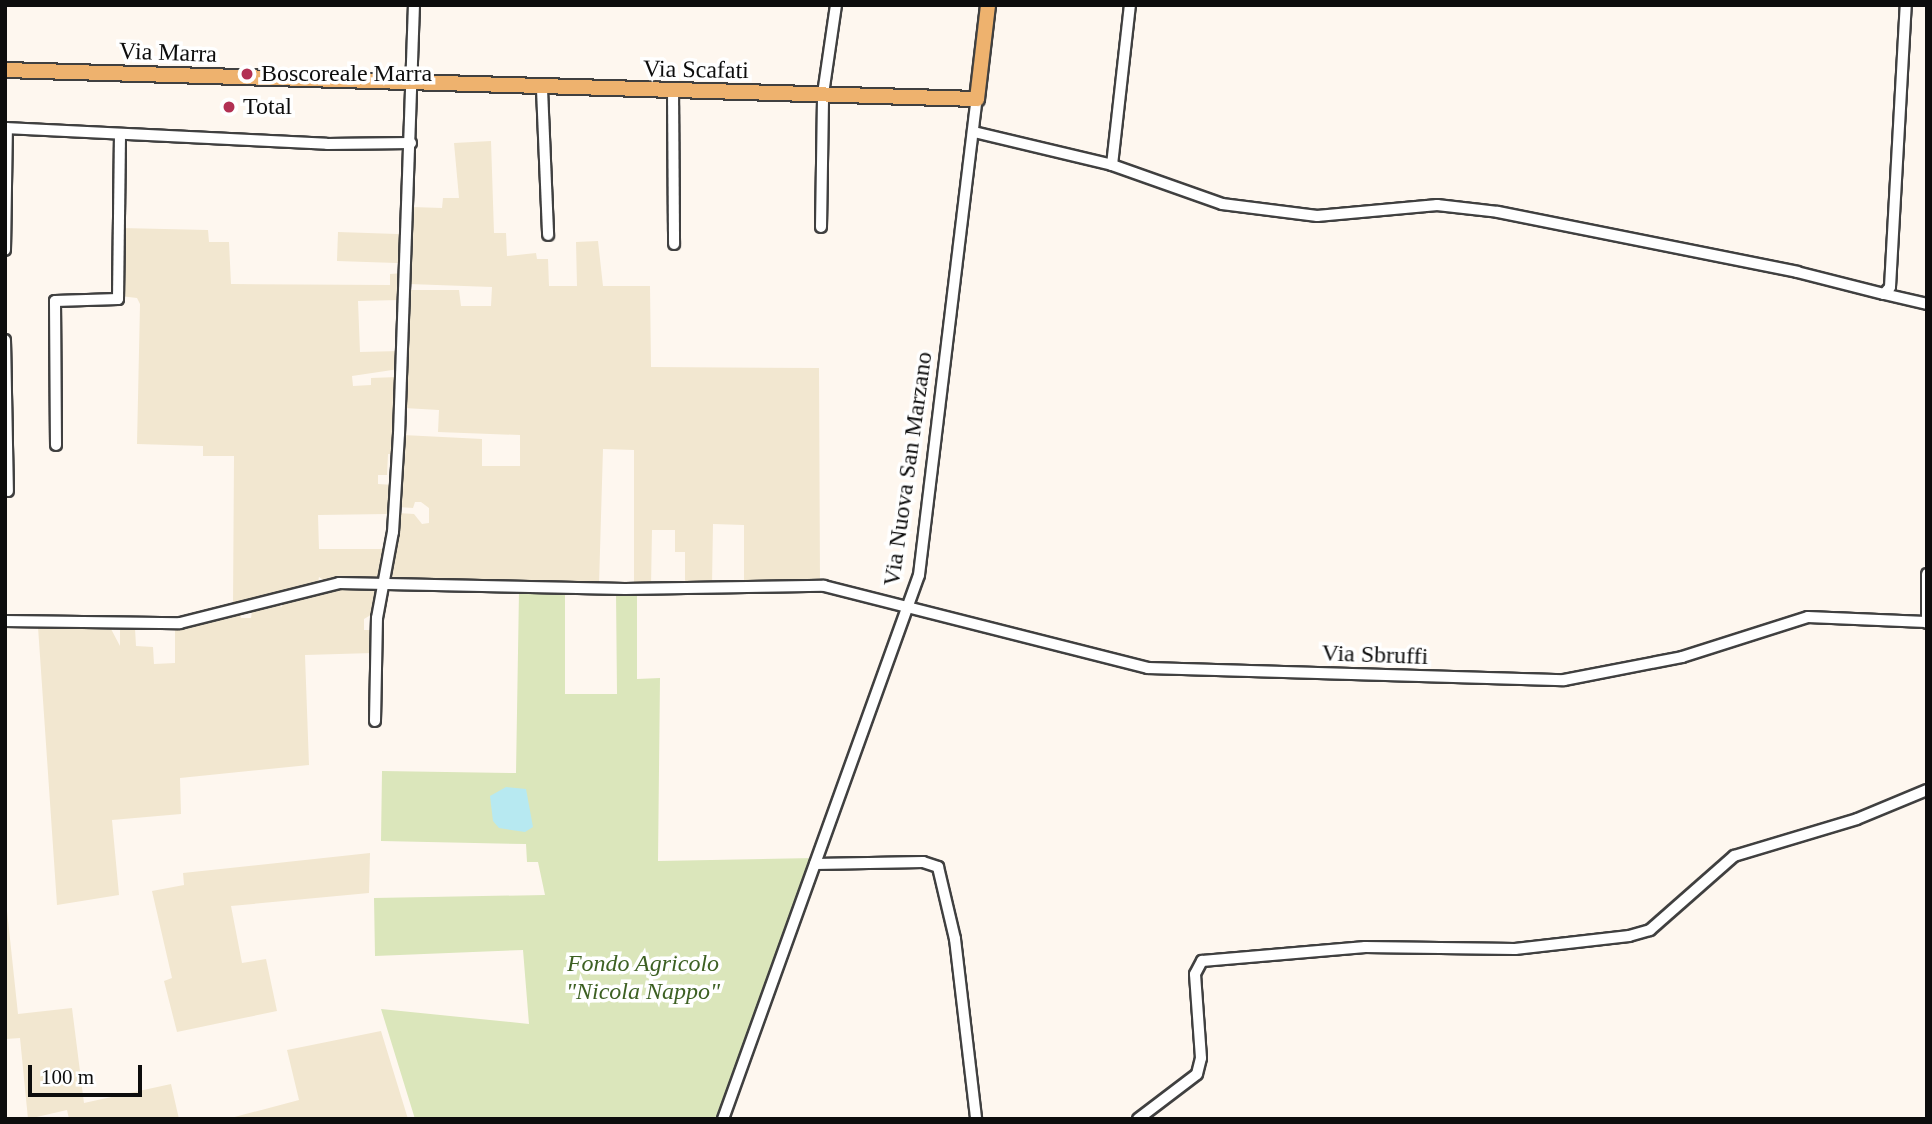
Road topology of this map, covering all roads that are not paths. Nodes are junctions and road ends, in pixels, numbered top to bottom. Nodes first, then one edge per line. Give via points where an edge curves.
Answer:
1 (414, 5) edge
2 (836, 5) edge
3 (988, 5) edge
4 (1130, 5) edge
5 (1906, 5) edge
6 (5, 71) edge
7 (414, 83) junction
8 (542, 89) junction
9 (673, 92) junction
10 (823, 94) junction
11 (977, 99) junction
12 (6, 128) edge
13 (974, 132) junction
14 (120, 134) junction
15 (411, 143) junction
16 (1112, 165) junction
17 (821, 227) dead end
18 (548, 235) dead end
19 (674, 244) dead end
20 (5, 250) edge
21 (1884, 294) junction
22 (1927, 304) edge
23 (5, 340) edge
24 (56, 445) dead end
25 (8, 491) dead end
26 (1927, 574) edge
27 (385, 583) junction
28 (910, 607) junction
29 (5, 621) edge
30 (1926, 623) edge
31 (375, 721) dead end
32 (1927, 790) edge
33 (815, 864) junction
34 (723, 1119) edge
35 (976, 1119) edge
36 (1138, 1119) edge

1 - 7 street
2 - 10 street
3 - 11 main road, Via Nuova San Marzano
4 - 16 street
5 - 21 street via 1890,287
6 - 7 main road, Via Marra
7 - 8 main road, Via Scafati
7 - 15 street
8 - 9 main road, Via Scafati
8 - 18 street
9 - 10 main road, Via Scafati
9 - 19 street
10 - 11 main road, Via Scafati
10 - 17 street
11 - 13 street, Via Nuova San Marzano
12 - 14 street
12 - 20 street
13 - 16 street
13 - 28 street, Via Nuova San Marzano via 928,519
14 - 15 street via 327,144
14 - 24 street via 118,299 55,301
15 - 27 street via 398,446
16 - 21 street via 1222,204 1317,216 1437,205 1499,212
21 - 22 street
23 - 25 street
26 - 30 street
27 - 28 street, Via Sbruffi via 625,589 824,586
27 - 29 street, Via Sbruffi via 323,585 180,623
27 - 31 street via 377,618
28 - 30 street, Via Sbruffi via 1147,668 1537,680 1564,680 1682,657 1821,615
28 - 33 street, Via Nuova San Marzano
32 - 36 street via 1857,819 1734,856 1650,930 1629,936 1516,949 1365,947 1202,961 1195,974 1201,1058 1197,1074
33 - 34 street, Via Nuova San Marzano
33 - 35 street via 923,862 938,867 955,939

